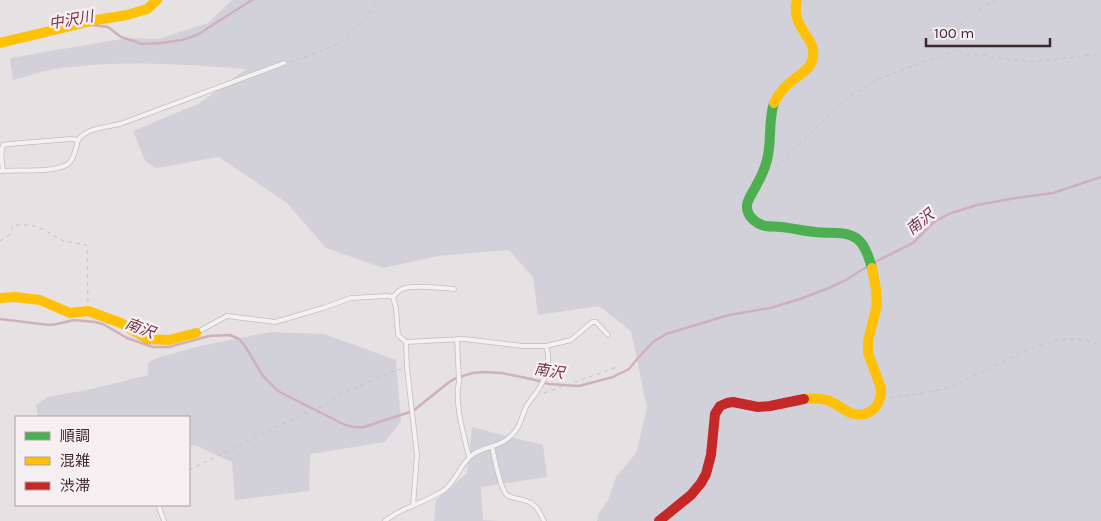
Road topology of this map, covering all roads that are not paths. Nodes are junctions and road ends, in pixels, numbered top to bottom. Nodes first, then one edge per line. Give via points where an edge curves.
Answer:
1 (157, 0) edge
2 (797, 0) edge
3 (0, 43) edge
4 (284, 64) road end
5 (78, 140) junction
6 (1, 171) edge
7 (454, 289) dead end
8 (393, 297) junction
9 (0, 298) edge
10 (196, 333) joint
11 (608, 335) dead end
12 (457, 339) junction
13 (406, 342) junction
14 (546, 346) junction
15 (492, 446) junction
16 (469, 457) junction
17 (160, 506) edge
18 (413, 506) junction
19 (164, 521) edge
20 (385, 521) edge
21 (544, 521) edge
22 (660, 521) edge

1 - 3 street via 146,9 127,15
2 - 22 street via 796,19 812,45 813,59 810,66 777,97 770,120 768,159 747,205 748,211 751,217 766,226 847,234 860,241 868,259 877,298 868,353 882,392 881,399 870,412 859,414 814,398 762,407 737,402 722,405 715,414 709,467 696,490
4 - 5 lane via 120,124 93,130
5 - 6 lane via 72,159 66,166 53,170
5 - 6 lane via 3,145
7 - 8 lane via 408,287
8 - 10 lane via 351,298 275,322 226,316
8 - 13 lane via 398,335
9 - 10 street via 40,300 70,313 88,311 121,323 147,339 169,340
11 - 14 lane via 600,325 592,322 571,340
12 - 13 lane
12 - 14 lane
12 - 16 lane via 458,397
13 - 18 lane via 416,455
14 - 15 lane via 547,374 529,403 520,426 505,441
15 - 16 lane
15 - 21 lane via 506,493 509,497 534,504
16 - 18 lane via 449,486
17 - 19 lane
18 - 20 lane

